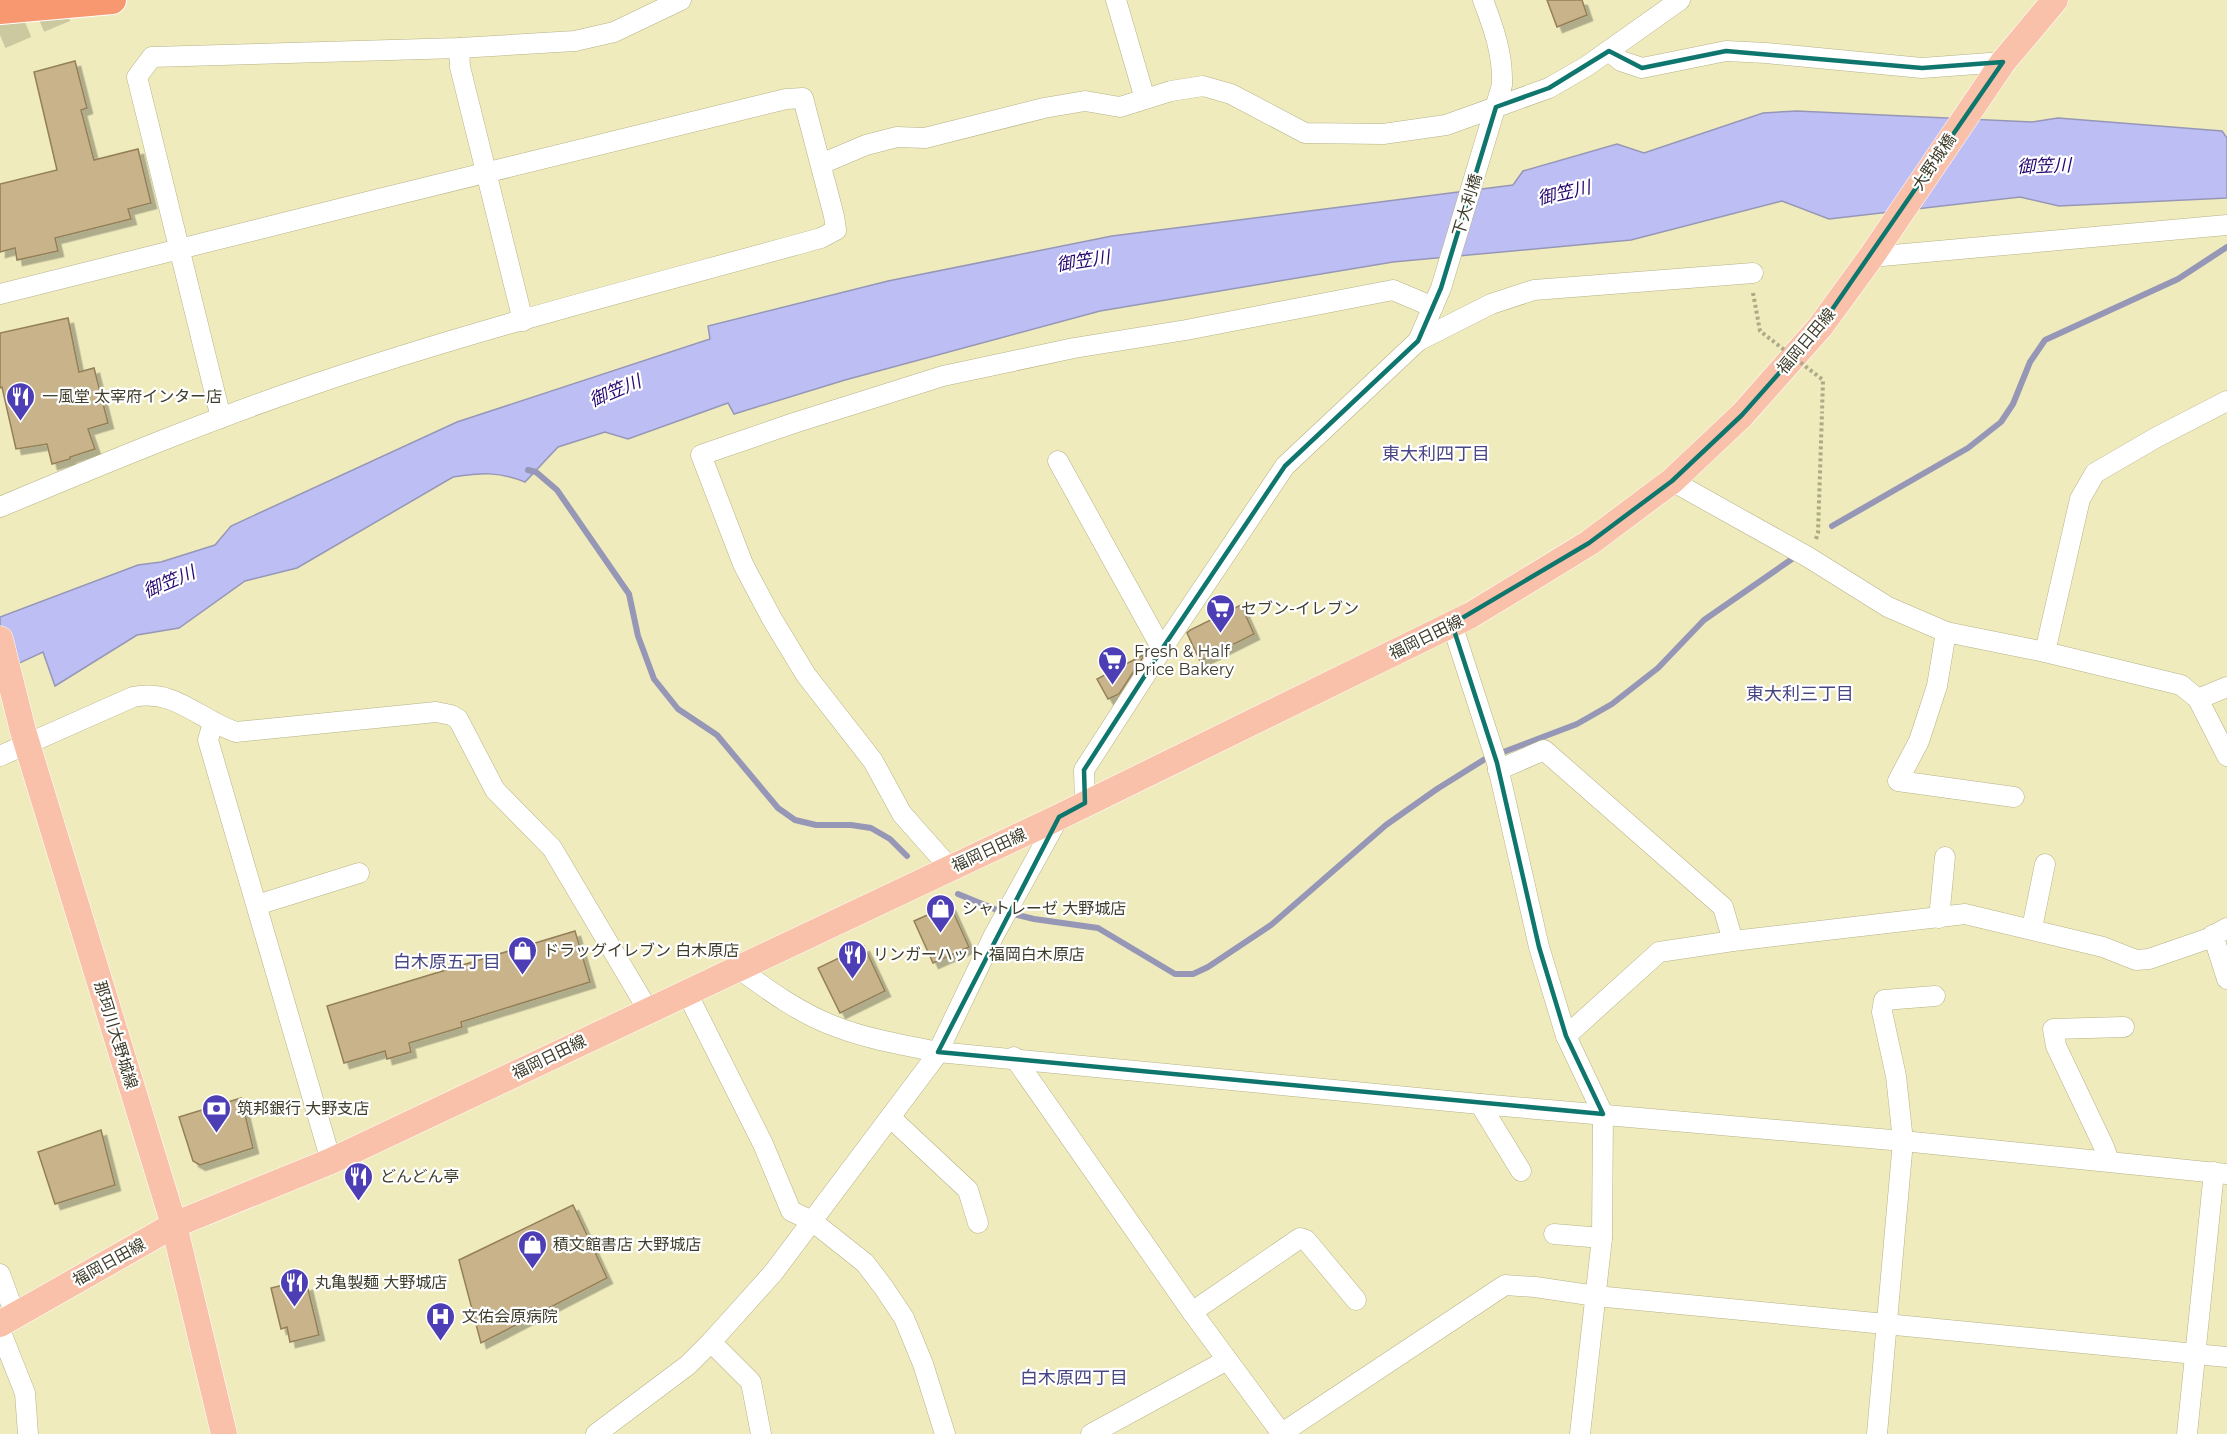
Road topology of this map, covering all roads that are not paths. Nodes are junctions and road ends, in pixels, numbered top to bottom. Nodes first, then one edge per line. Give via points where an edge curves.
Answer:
1 (112, 0) edge
2 (681, 0) edge
3 (1116, 0) edge
4 (1484, 0) edge
5 (1680, 0) edge
6 (2055, 0) edge
7 (0, 10) edge
8 (459, 48) junction
9 (1609, 51) junction
10 (2002, 62) junction
11 (1145, 99) junction
12 (1494, 114) junction
13 (820, 164) junction
14 (486, 173) junction
15 (2227, 225) edge
16 (1876, 248) junction
17 (179, 250) junction
18 (1753, 273) dead end
19 (0, 294) edge
20 (1433, 307) junction
21 (523, 321) junction
22 (1418, 341) junction
23 (2227, 401) edge
24 (221, 418) junction
25 (1058, 461) dead end
26 (1672, 481) junction
27 (0, 507) edge
28 (1452, 624) junction
29 (1946, 632) junction
30 (0, 639) edge
31 (1164, 646) junction
32 (2045, 652) junction
33 (2227, 687) edge
34 (2198, 699) junction
35 (213, 723) junction
36 (25, 738) junction
37 (2226, 750) edge
38 (0, 756) edge
39 (1496, 761) junction
40 (2014, 797) dead end
41 (1085, 803) junction
42 (1059, 817) junction
43 (1945, 857) dead end
44 (2045, 864) dead end
45 (950, 868) junction
46 (359, 873) dead end
47 (257, 904) junction
48 (1939, 918) junction
49 (2032, 928) junction
50 (2220, 932) edge
51 (1733, 941) junction
52 (738, 968) junction
53 (2227, 979) edge
54 (687, 993) junction
55 (1935, 996) dead end
56 (648, 1010) junction
57 (2124, 1027) dead end
58 (1566, 1036) junction
59 (938, 1052) junction
60 (1014, 1058) junction
61 (1479, 1104) junction
62 (1603, 1114) junction
63 (890, 1117) junction
64 (1903, 1141) junction
65 (331, 1161) junction
66 (2109, 1161) junction
67 (1521, 1171) dead end
68 (2220, 1173) edge
69 (812, 1221) junction
70 (978, 1223) dead end
71 (174, 1225) junction
72 (1554, 1234) dead end
73 (1602, 1238) junction
74 (0, 1274) edge
75 (1596, 1296) junction
76 (1356, 1300) dead end
77 (1192, 1312) junction
78 (5, 1323) edge
79 (1887, 1325) junction
80 (711, 1342) junction
81 (2196, 1354) junction
82 (2227, 1357) edge
83 (1227, 1359) junction
84 (599, 1433) edge
85 (28, 1434) edge
86 (224, 1434) edge
87 (761, 1434) edge
88 (945, 1434) edge
89 (1091, 1434) edge
90 (1282, 1434) edge
91 (1580, 1434) edge
92 (1876, 1434) edge
93 (2187, 1434) edge

1 - 7 highway
2 - 8 street via 614,32 575,41
3 - 11 street
4 - 12 street, 下大利橋 via 1503,64
5 - 9 street
6 - 10 main road
8 - 14 street via 460,67
8 - 17 street via 152,57 137,76
9 - 10 street via 1621,62 1642,68 1726,51 1922,68
9 - 12 street via 1549,88
10 - 16 main road, 大野城橋
11 - 12 street via 1203,86 1231,94 1305,134 1383,134
11 - 13 street via 1120,107 1085,101 925,138 897,137
12 - 20 street, 下大利橋
13 - 14 street via 803,98
13 - 21 street via 836,230 820,238
14 - 17 street
14 - 21 street
15 - 16 street
16 - 26 main road, 福岡日田線 via 1805,345 1742,415
17 - 19 street
17 - 24 street
18 - 22 street via 1534,290 1491,304
20 - 22 street, 下大利橋
20 - 45 street via 1393,290 1074,348 943,376 701,455 743,564 772,619 806,675 873,761 902,814
21 - 24 street via 424,349
22 - 31 street via 1285,466
23 - 32 street via 2095,473 2080,499
24 - 27 street
25 - 31 street via 1157,640
26 - 28 main road, 福岡日田線 via 1589,543
26 - 29 street via 1888,607
28 - 39 street
28 - 41 main road, 福岡日田線
29 - 32 street
29 - 40 street via 1937,686 1919,741 1898,781
30 - 36 main road, 那珂川大野城線
31 - 41 street via 1084,770
32 - 34 street via 2181,685
33 - 34 street
34 - 37 street
35 - 36 street via 169,698 147,694
35 - 47 street via 208,740
35 - 56 street via 236,732 436,712 458,719 495,790 552,848
36 - 38 street
36 - 71 main road, 那珂川大野城線
39 - 51 street via 1544,750 1724,907
39 - 58 street via 1539,947
41 - 42 main road, 福岡日田線
42 - 45 main road, 福岡日田線
42 - 59 street
43 - 48 street
44 - 49 street
45 - 52 main road, 福岡日田線
46 - 47 street
47 - 65 street
48 - 49 street via 1965,914
48 - 51 street
49 - 50 street via 2136,960 2149,959
50 - 53 street
51 - 58 street via 1659,952
52 - 54 main road, 福岡日田線
52 - 59 street via 786,1002 832,1026
54 - 56 main road, 福岡日田線
54 - 69 street via 763,1144 791,1211
55 - 64 street via 1884,1000 1882,1012 1896,1076
56 - 65 main road, 福岡日田線
57 - 66 street via 2053,1029 2056,1046
58 - 62 street
59 - 60 street
59 - 63 street
60 - 61 street
60 - 77 street
61 - 62 street
61 - 67 street
62 - 64 street
62 - 73 street
63 - 69 street
63 - 70 street via 968,1190
64 - 66 street
64 - 79 street
65 - 71 main road, 福岡日田線
66 - 68 street
68 - 81 street
69 - 80 street via 773,1273
69 - 88 street via 865,1263 904,1318
71 - 78 main road, 福岡日田線
71 - 86 main road, 那珂川大野城線
72 - 73 street
73 - 75 street
74 - 78 street
75 - 79 street
75 - 90 street via 1505,1286
75 - 91 street
76 - 77 street via 1306,1240 1299,1238
77 - 83 street
78 - 85 street via 25,1393
79 - 81 street
79 - 92 street
80 - 84 street via 688,1365
80 - 87 street via 751,1382
81 - 82 street
81 - 93 street
83 - 89 street
83 - 90 street

